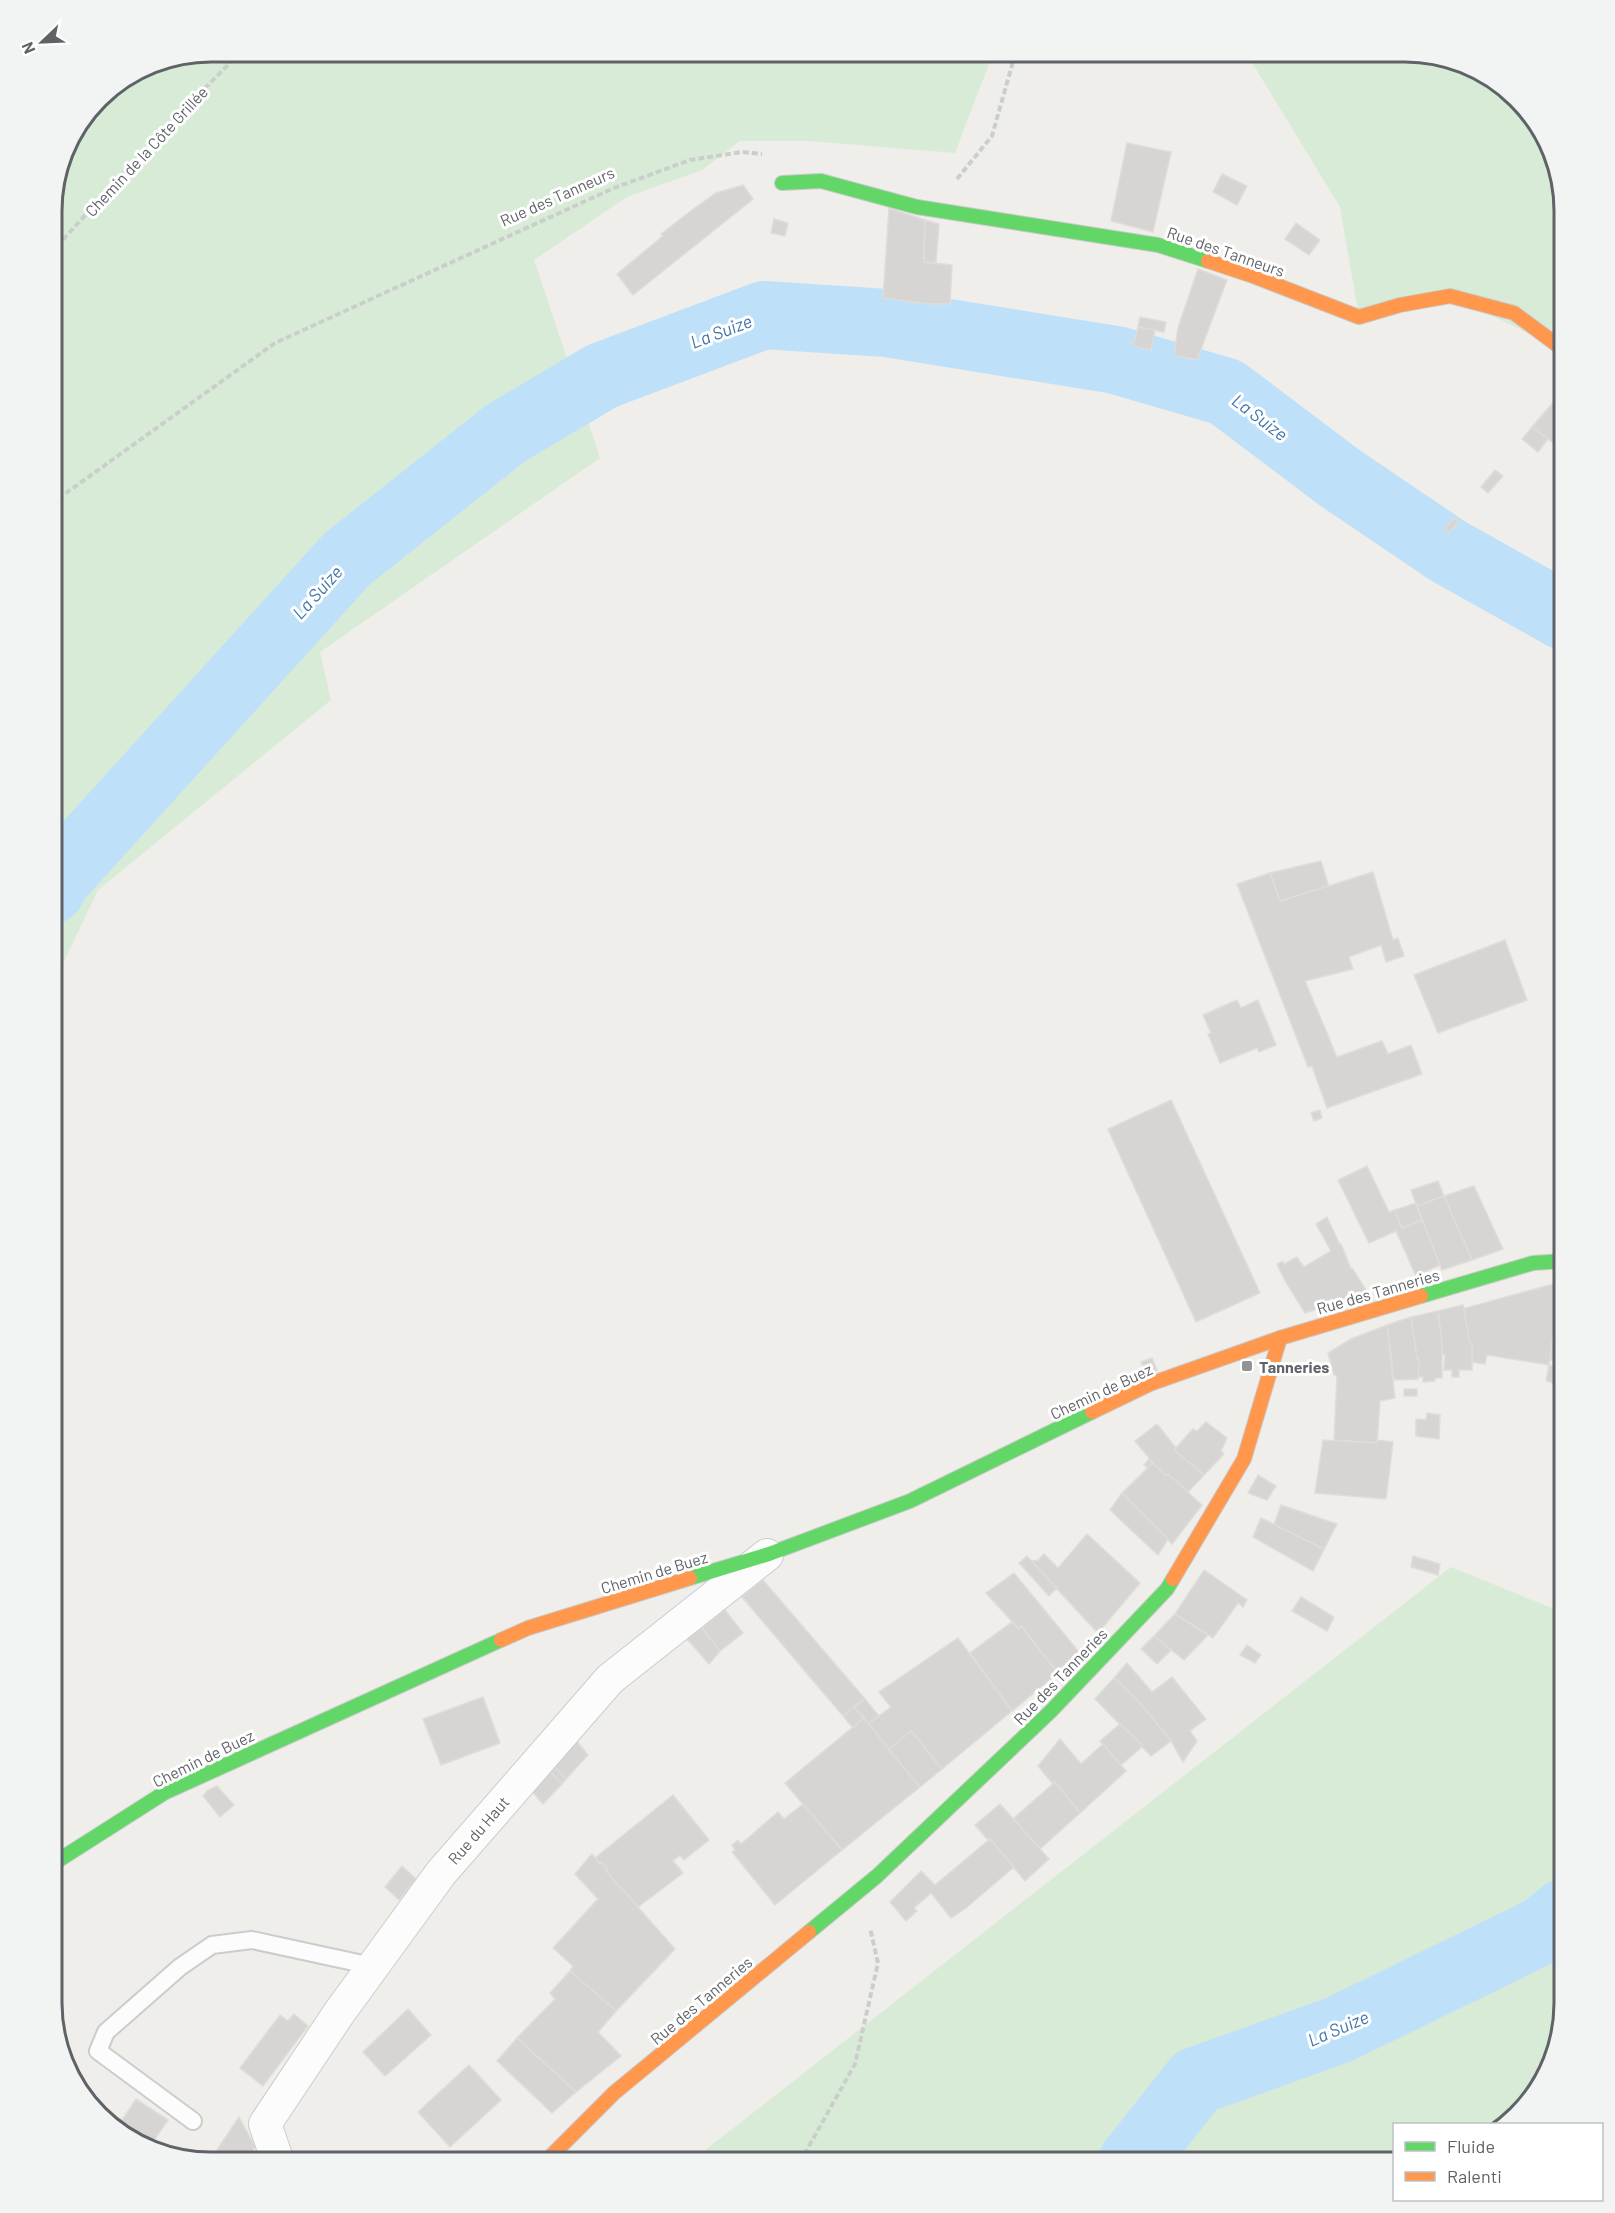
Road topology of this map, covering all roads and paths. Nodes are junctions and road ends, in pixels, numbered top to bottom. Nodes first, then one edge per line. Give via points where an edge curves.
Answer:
1 (231, 62) edge
2 (1013, 62) edge
3 (764, 154) dead end
4 (782, 183) dead end
5 (917, 207) junction
6 (62, 241) edge
7 (1554, 343) edge
8 (62, 496) edge
9 (1554, 1262) edge
10 (1280, 1338) junction
11 (769, 1554) junction
12 (62, 1858) edge
13 (861, 1890) junction
14 (372, 1966) junction
15 (193, 2121) dead end
16 (274, 2151) edge
17 (556, 2151) edge
18 (806, 2152) edge

1 - 6 path, Chemin de la Côte Grillée via 153,140
2 - 5 path via 992,136 957,179
3 - 8 path, Rue des Tanneurs via 742,152 690,160 614,188 275,343
4 - 5 street, Rue des Tanneurs via 821,181
5 - 7 street, Rue des Tanneurs via 1158,244 1359,317 1450,296 1514,313
9 - 10 street, Rue des Tanneries via 1533,1263
10 - 11 street, Chemin de Buez via 1150,1384 910,1501
10 - 13 street, Rue des Tanneries via 1244,1459 1167,1590 1051,1711
11 - 12 street, Chemin de Buez via 528,1628 164,1793
11 - 14 street, Rue du Haut via 610,1679 441,1873
13 - 17 street, Rue des Tanneries via 614,2093
13 - 18 path via 878,1963 855,2064
14 - 15 lane via 252,1940 212,1946 180,1966 106,2032 98,2051
14 - 16 street, Rue du Haut via 265,2124

